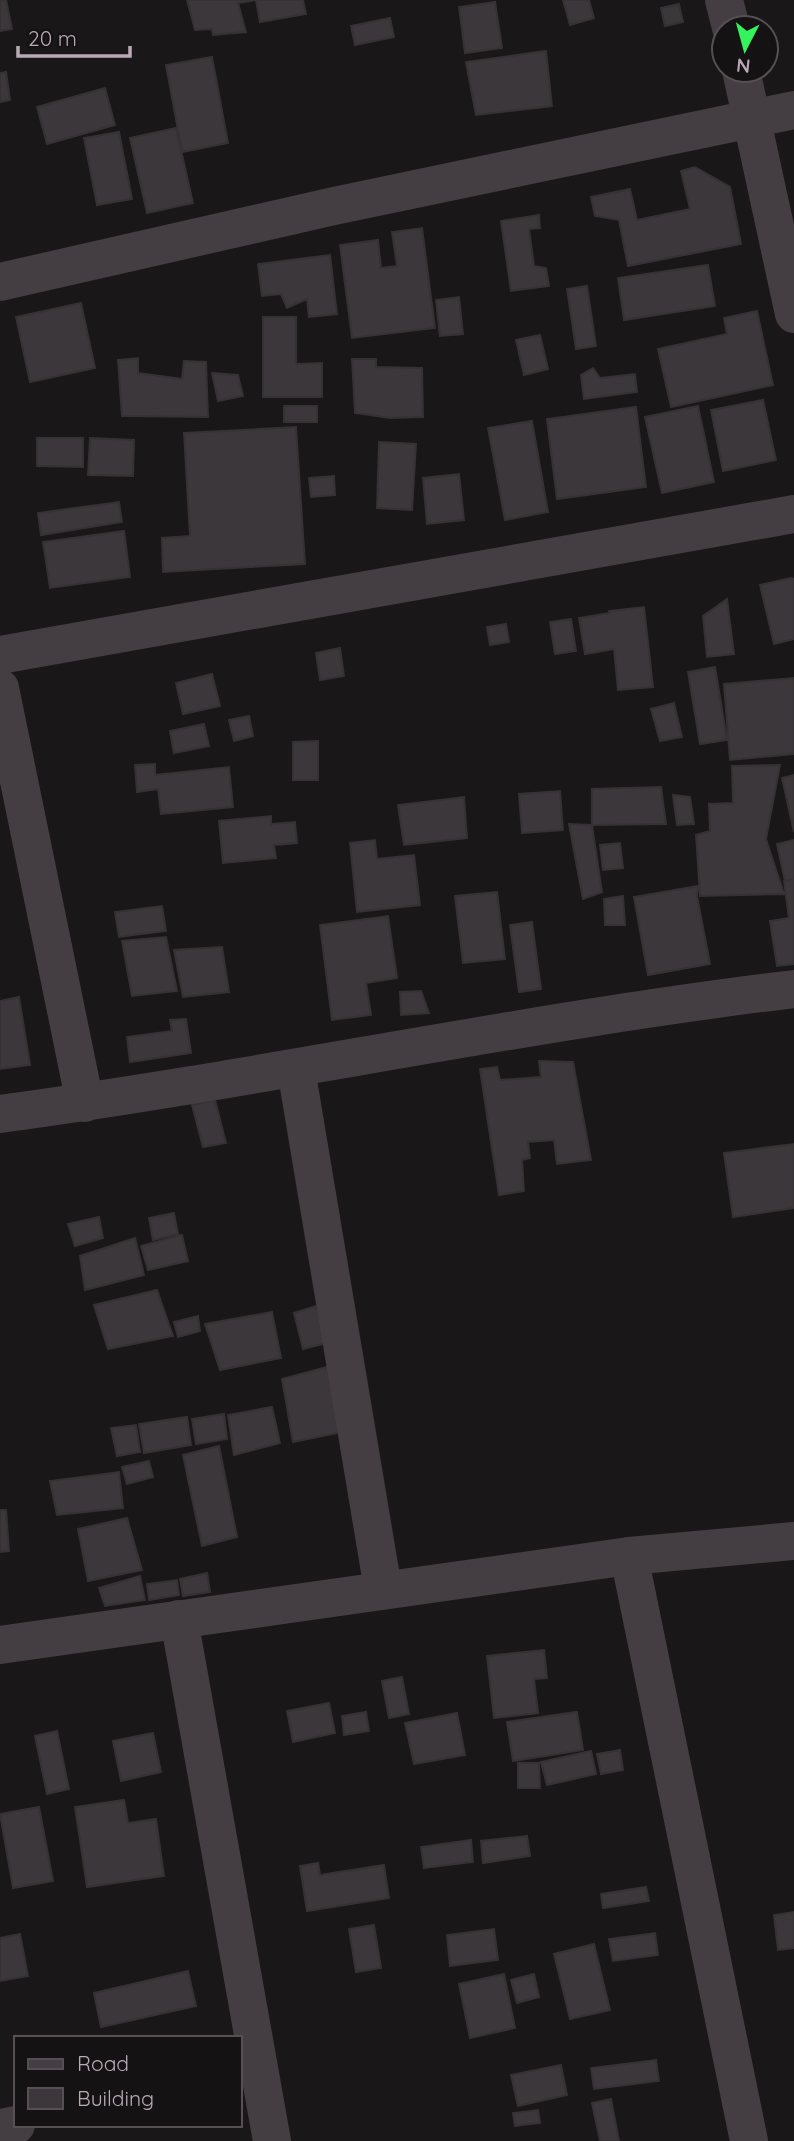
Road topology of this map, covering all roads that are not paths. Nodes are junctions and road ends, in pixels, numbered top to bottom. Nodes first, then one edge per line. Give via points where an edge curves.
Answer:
1 (744, 84) edge
2 (794, 110) edge
3 (752, 118) junction
4 (0, 282) edge
5 (794, 314) edge
6 (794, 514) edge
7 (0, 655) edge
8 (0, 688) edge
9 (794, 989) edge
10 (296, 1069) junction
11 (85, 1103) junction
12 (0, 1114) edge
13 (794, 1541) edge
14 (629, 1556) junction
15 (383, 1589) junction
16 (179, 1619) junction
17 (0, 1645) edge
18 (250, 2076) edge
19 (272, 2141) edge
20 (749, 2141) edge

1 - 3 street
2 - 3 street
3 - 4 street
3 - 5 street
6 - 7 street
8 - 11 street
9 - 10 street via 570,1020
10 - 11 street
10 - 15 street
11 - 12 street
13 - 14 street
14 - 15 street
14 - 20 street
15 - 16 street
16 - 17 street
16 - 18 street
18 - 19 street

